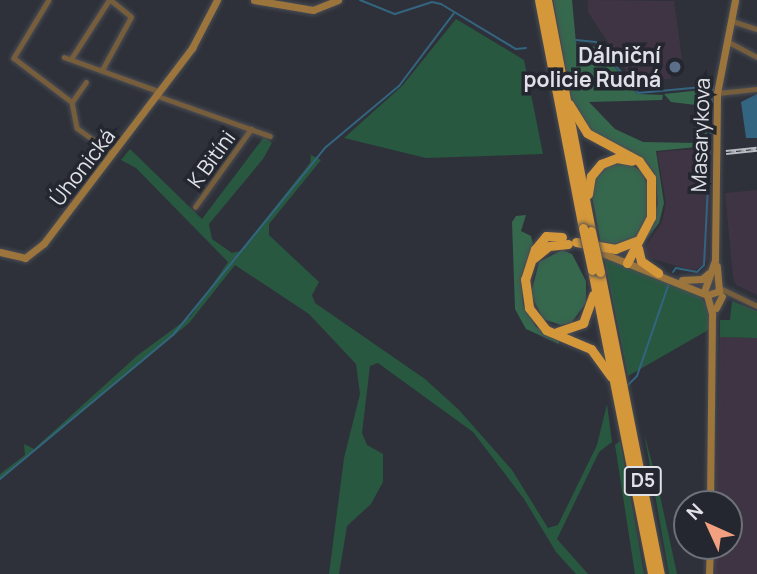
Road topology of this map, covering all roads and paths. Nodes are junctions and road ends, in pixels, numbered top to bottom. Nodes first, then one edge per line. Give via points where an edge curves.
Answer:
1 (49, 0) edge
2 (110, 0) edge
3 (217, 0) edge
4 (254, 0) edge
5 (338, 0) edge
6 (539, 0) edge
7 (547, 0) edge
8 (735, 0) edge
9 (276, 2) edge
10 (731, 21) junction
11 (757, 29) edge
12 (727, 40) junction
13 (64, 57) dead end
14 (757, 57) edge
15 (71, 59) junction
16 (102, 70) junction
17 (561, 79) junction
18 (86, 82) dead end
19 (757, 89) edge
20 (157, 93) junction
21 (717, 93) junction
22 (72, 102) junction
23 (138, 113) dead end
24 (251, 129) junction
25 (270, 136) dead end
26 (109, 151) junction
27 (93, 164) dead end
28 (645, 169) junction
29 (195, 207) dead end
30 (587, 229) junction
31 (715, 231) junction
32 (568, 241) junction
33 (637, 243) junction
34 (0, 252) edge
35 (627, 262) junction
36 (596, 271) junction
37 (658, 273) junction
38 (673, 279) junction
39 (685, 280) junction
40 (713, 290) junction
41 (734, 297) junction
42 (757, 306) edge
43 (539, 325) junction
44 (713, 358) junction
45 (621, 408) junction
46 (710, 490) edge
47 (652, 574) edge
48 (660, 574) edge

1 - 22 street via 13,58
2 - 15 street
2 - 16 street via 131,17
3 - 20 main road, Úhonická via 192,48
4 - 9 main road
5 - 9 main road via 313,10
6 - 30 highway, D5
7 - 17 highway, D5
8 - 10 main road, Masarykova
10 - 11 street
10 - 12 main road, Masarykova
12 - 14 street
12 - 21 main road, Masarykova
13 - 15 street
15 - 16 street
16 - 20 street
17 - 28 highway via 584,130
17 - 30 highway, D5
18 - 22 street
19 - 21 street
20 - 24 street
20 - 26 main road, Úhonická
21 - 31 main road, Masarykova
22 - 26 street via 77,128
23 - 26 street
24 - 25 street
24 - 29 street, K Bitíni
26 - 27 street
26 - 34 main road, Úhonická via 44,243 25,258
28 - 30 highway via 617,158 595,170 588,190
28 - 33 highway via 654,195 648,226
30 - 36 highway, D5, bridge
31 - 39 main road via 710,272 702,279
31 - 40 main road, Masarykova
32 - 33 highway via 615,249
32 - 35 main road
32 - 43 highway via 541,251 526,276 527,304
33 - 35 highway
33 - 37 highway via 641,261
35 - 37 main road
36 - 43 highway via 593,302 583,323 562,332
36 - 45 highway, D5
36 - 48 highway, D5
37 - 38 main road
38 - 39 main road
38 - 40 main road
39 - 40 main road
40 - 41 street
40 - 41 street
40 - 44 main road, Masarykova
40 - 44 main road, Masarykova
41 - 42 street
43 - 45 highway via 582,343 598,356
44 - 46 main road, Masarykova
45 - 47 highway, D5

